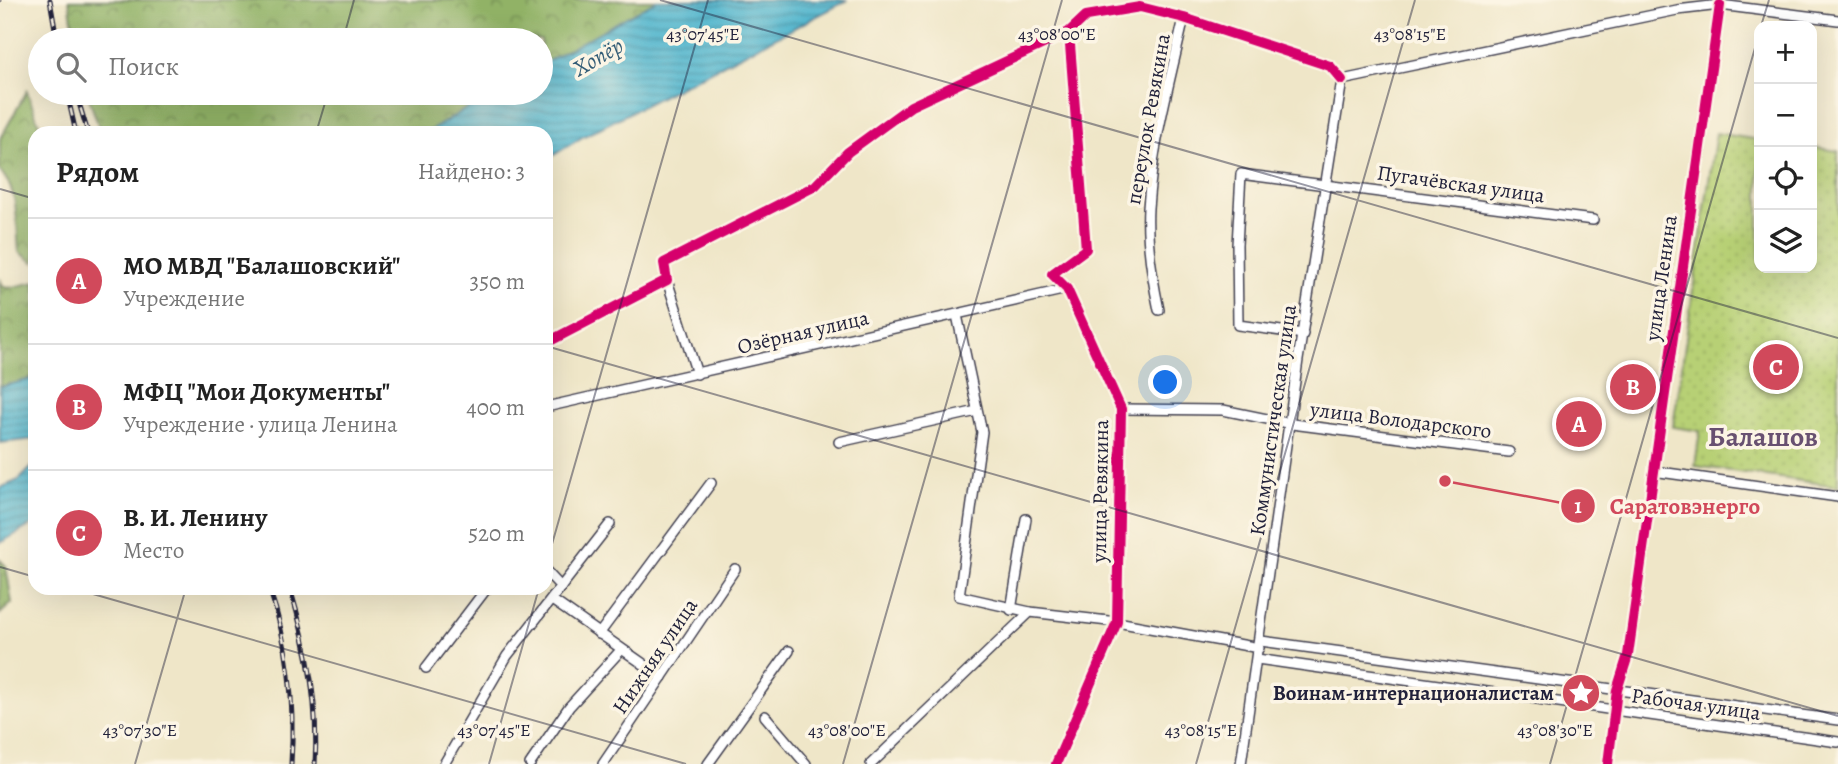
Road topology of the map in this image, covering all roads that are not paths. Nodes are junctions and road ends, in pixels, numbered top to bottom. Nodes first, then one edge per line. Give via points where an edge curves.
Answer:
1 (1720, 5) junction
2 (1184, 18) junction
3 (1838, 20) edge
4 (1069, 32) junction
5 (1342, 80) junction
6 (1325, 183) junction
7 (1593, 220) dead end
8 (667, 280) junction
9 (1067, 289) junction
10 (1159, 310) dead end
11 (957, 314) junction
12 (1303, 334) junction
13 (553, 339) edge
14 (697, 374) junction
15 (553, 405) edge
16 (1121, 409) junction
17 (977, 411) junction
18 (1292, 424) junction
19 (839, 442) dead end
20 (1509, 452) dead end
21 (1653, 471) junction
22 (711, 483) dead end
23 (1838, 497) edge
24 (1026, 519) dead end
25 (610, 524) dead end
26 (735, 569) dead end
27 (553, 578) edge
28 (561, 587) junction
29 (482, 595) edge
30 (552, 600) junction
31 (1012, 610) junction
32 (1030, 612) junction
33 (1117, 622) junction
34 (600, 634) junction
35 (1260, 644) junction
36 (621, 650) junction
37 (789, 650) dead end
38 (1258, 659) junction
39 (426, 668) dead end
40 (662, 677) junction
41 (1617, 690) junction
42 (1615, 711) junction
43 (765, 716) dead end
44 (1838, 720) edge
45 (1838, 742) edge
46 (444, 764) edge
47 (530, 764) edge
48 (603, 764) edge
49 (708, 764) edge
50 (806, 764) edge
51 (871, 764) edge
52 (1056, 764) edge
53 (1241, 764) edge
54 (1608, 764) edge

1 - 3 street
1 - 5 street via 1626,20
1 - 21 street, улица Ленина
2 - 4 street via 1140,7 1086,16
2 - 5 street via 1330,66
2 - 10 street, переулок Ревякина via 1164,104 1148,209 1150,269
4 - 8 street via 911,106 848,152 815,186 664,262
4 - 9 street, улица Ревякина via 1086,249 1052,274
5 - 6 street, Коммунистическая улица
6 - 7 street, Пугачёвская улица
6 - 12 street, Коммунистическая улица
6 - 12 street, Пугачёвская улица via 1241,174 1238,325
8 - 13 street
8 - 14 street
9 - 11 street, Озёрная улица
9 - 16 street, улица Ревякина
11 - 14 street, Озёрная улица
11 - 17 street
12 - 18 street, Коммунистическая улица
14 - 15 street, Озёрная улица
16 - 18 street, улица Володарского via 1223,411
16 - 33 street, улица Ревякина
17 - 19 street
17 - 31 street, Рабочая улица via 982,432 959,596
18 - 20 street, улица Володарского
18 - 35 street, Коммунистическая улица
21 - 23 street
21 - 41 street, улица Ленина via 1628,655
22 - 34 street
24 - 31 street
25 - 28 street
26 - 40 street, Нижняя улица
27 - 28 street
28 - 30 street
29 - 39 street
30 - 34 street
30 - 46 street via 507,656
31 - 32 street, Рабочая улица
32 - 33 street, Рабочая улица
32 - 51 street
33 - 35 street, Рабочая улица
33 - 52 street, улица Ревякина
34 - 36 street
35 - 38 street, Коммунистическая улица
35 - 41 street, Рабочая улица
36 - 40 street
36 - 47 street via 569,707
37 - 49 street
38 - 42 street, Рабочая улица
38 - 53 street, Коммунистическая улица
40 - 48 street, Нижняя улица
41 - 42 street, улица Ленина
41 - 44 street, Рабочая улица
42 - 45 street, Рабочая улица
42 - 54 street, улица Ленина
43 - 50 street

